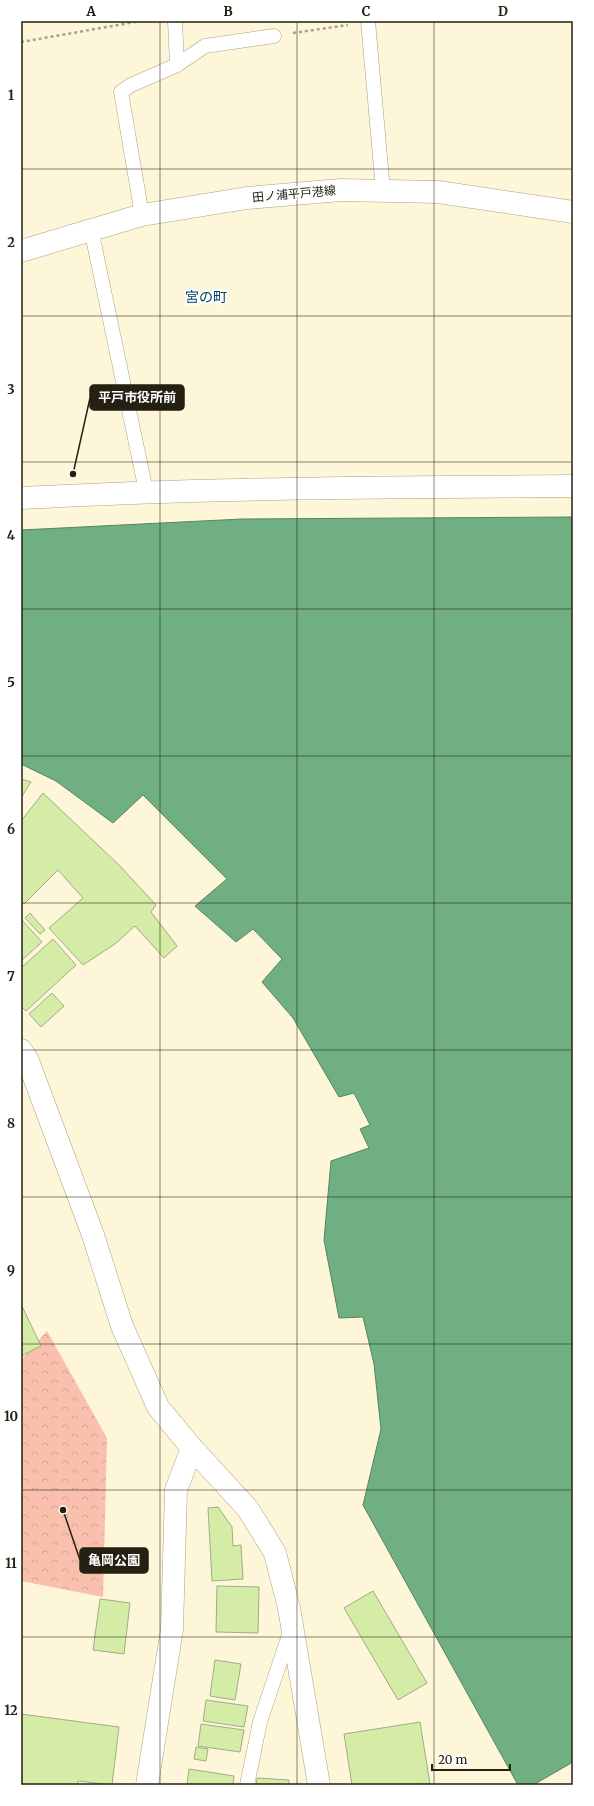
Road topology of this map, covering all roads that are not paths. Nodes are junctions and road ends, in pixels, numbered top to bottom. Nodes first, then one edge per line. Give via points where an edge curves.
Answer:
1 (175, 21) edge
2 (368, 21) edge
3 (274, 36) road end
4 (177, 65) junction
5 (383, 191) junction
6 (573, 212) edge
7 (142, 215) junction
8 (91, 229) junction
9 (21, 251) edge
10 (573, 486) edge
11 (146, 491) junction
12 (21, 498) edge
13 (21, 1050) edge
14 (192, 1448) junction
15 (292, 1628) junction
16 (147, 1785) edge
17 (247, 1785) edge
18 (319, 1785) edge

1 - 4 lane
2 - 5 lane
3 - 4 lane via 205,46
4 - 7 lane via 121,92
5 - 6 street, 田ノ浦平戸港線 via 438,192
5 - 7 street, 田ノ浦平戸港線 via 341,190 247,198
7 - 8 street, 田ノ浦平戸港線
8 - 9 street, 田ノ浦平戸港線
8 - 11 lane
10 - 11 street via 398,486
11 - 12 street
13 - 14 street via 28,1061 90,1228 122,1326 158,1407
14 - 15 street via 248,1509 275,1553
14 - 16 street via 176,1490 172,1629
15 - 17 lane via 260,1722
15 - 18 street

